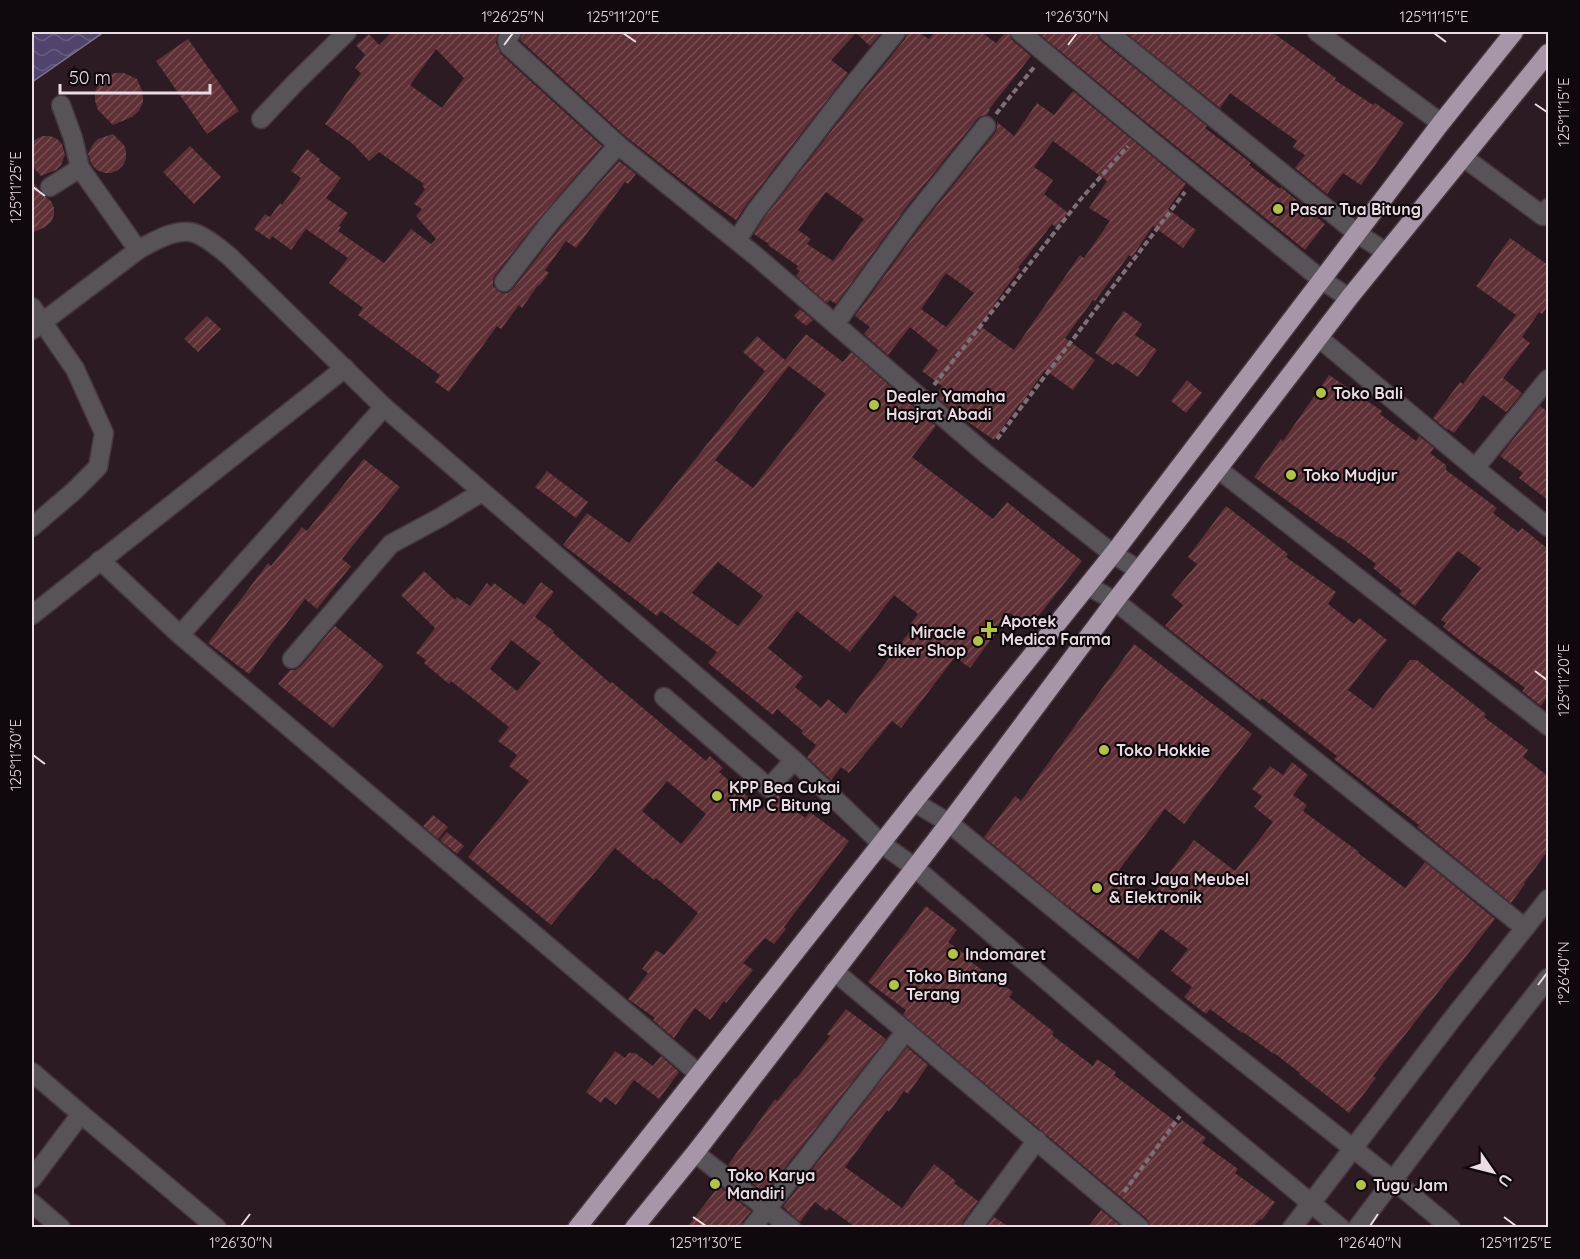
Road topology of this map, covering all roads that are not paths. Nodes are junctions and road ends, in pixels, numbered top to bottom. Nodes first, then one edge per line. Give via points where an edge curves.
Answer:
1 (347, 32) edge
2 (512, 32) edge
3 (896, 32) edge
4 (1020, 32) edge
5 (1108, 32) edge
6 (1317, 32) edge
7 (1514, 32) edge
8 (1548, 53) edge
9 (61, 105) dead end
10 (261, 119) dead end
11 (1441, 123) junction
12 (986, 126) road end
13 (618, 145) junction
14 (1463, 157) junction
15 (80, 168) junction
16 (50, 187) dead end
17 (1548, 208) edge
18 (1358, 234) junction
19 (737, 240) junction
20 (138, 250) junction
21 (1386, 252) junction
22 (1322, 280) junction
23 (504, 282) dead end
24 (1349, 298) junction
25 (32, 307) edge
26 (835, 324) junction
27 (37, 326) edge
28 (1319, 338) junction
29 (345, 368) junction
30 (1548, 379) edge
31 (384, 407) junction
32 (1475, 468) junction
33 (1218, 470) junction
34 (482, 492) junction
35 (32, 527) edge
36 (1548, 527) edge
37 (1113, 555) junction
38 (100, 560) junction
39 (1138, 570) junction
40 (1088, 586) junction
41 (1114, 601) junction
42 (32, 615) edge
43 (180, 635) junction
44 (292, 659) dead end
45 (664, 697) dead end
46 (1548, 726) edge
47 (794, 760) junction
48 (914, 802) junction
49 (949, 823) junction
50 (882, 844) junction
51 (914, 867) junction
52 (1548, 899) edge
53 (1525, 928) junction
54 (834, 971) junction
55 (1548, 978) edge
56 (906, 1031) junction
57 (32, 1072) edge
58 (698, 1073) junction
59 (81, 1114) junction
60 (1037, 1140) junction
61 (1352, 1148) junction
62 (695, 1153) junction
63 (32, 1179) edge
64 (1393, 1180) junction
65 (32, 1203) edge
66 (1311, 1204) junction
67 (767, 1208) junction
68 (62, 1227) edge
69 (217, 1227) edge
70 (577, 1227) edge
71 (634, 1227) edge
72 (752, 1227) edge
73 (791, 1227) edge
74 (972, 1227) edge
75 (1140, 1227) edge
76 (1292, 1227) edge
77 (1341, 1227) edge
78 (1357, 1227) edge
79 (1450, 1227) edge

1 - 10 street
2 - 13 street via 507,37 509,46
3 - 19 street
4 - 22 street
5 - 18 street
6 - 11 street
7 - 11 highway
8 - 14 highway
9 - 15 street
11 - 18 highway
12 - 26 street
13 - 19 street
13 - 23 street via 551,220
14 - 17 street via 1543,216
14 - 21 highway
15 - 16 street
15 - 20 street
18 - 21 street
18 - 22 highway
19 - 26 street
20 - 27 street
20 - 29 street via 181,232 195,233 212,242
21 - 24 highway
22 - 24 street
22 - 37 highway
24 - 28 highway
25 - 27 street
26 - 37 street via 986,454
27 - 35 street via 75,369 104,433 98,467
28 - 32 street
28 - 33 highway
29 - 31 street
29 - 38 street
30 - 32 street
31 - 34 street
31 - 43 street
32 - 36 street
33 - 39 highway
33 - 46 street
34 - 44 street via 391,544
34 - 47 street
37 - 39 street
37 - 40 highway
38 - 42 street
38 - 43 street
39 - 41 highway
40 - 41 street
40 - 48 highway
41 - 49 highway
41 - 53 street
43 - 58 street
45 - 47 street via 769,788
47 - 50 street
48 - 49 street
48 - 50 highway
49 - 51 highway
49 - 61 street
50 - 51 street
50 - 58 highway
51 - 54 highway
51 - 66 street
52 - 53 street
53 - 61 street
54 - 56 street
54 - 62 highway
55 - 64 street
56 - 60 street
56 - 67 street
57 - 59 street
58 - 70 highway
59 - 63 street
59 - 69 street
60 - 74 street
60 - 75 street
61 - 64 street
61 - 66 street
62 - 67 street
62 - 71 highway
64 - 78 street
64 - 79 street
65 - 68 street
66 - 76 street
66 - 77 street
67 - 72 street
67 - 73 street

